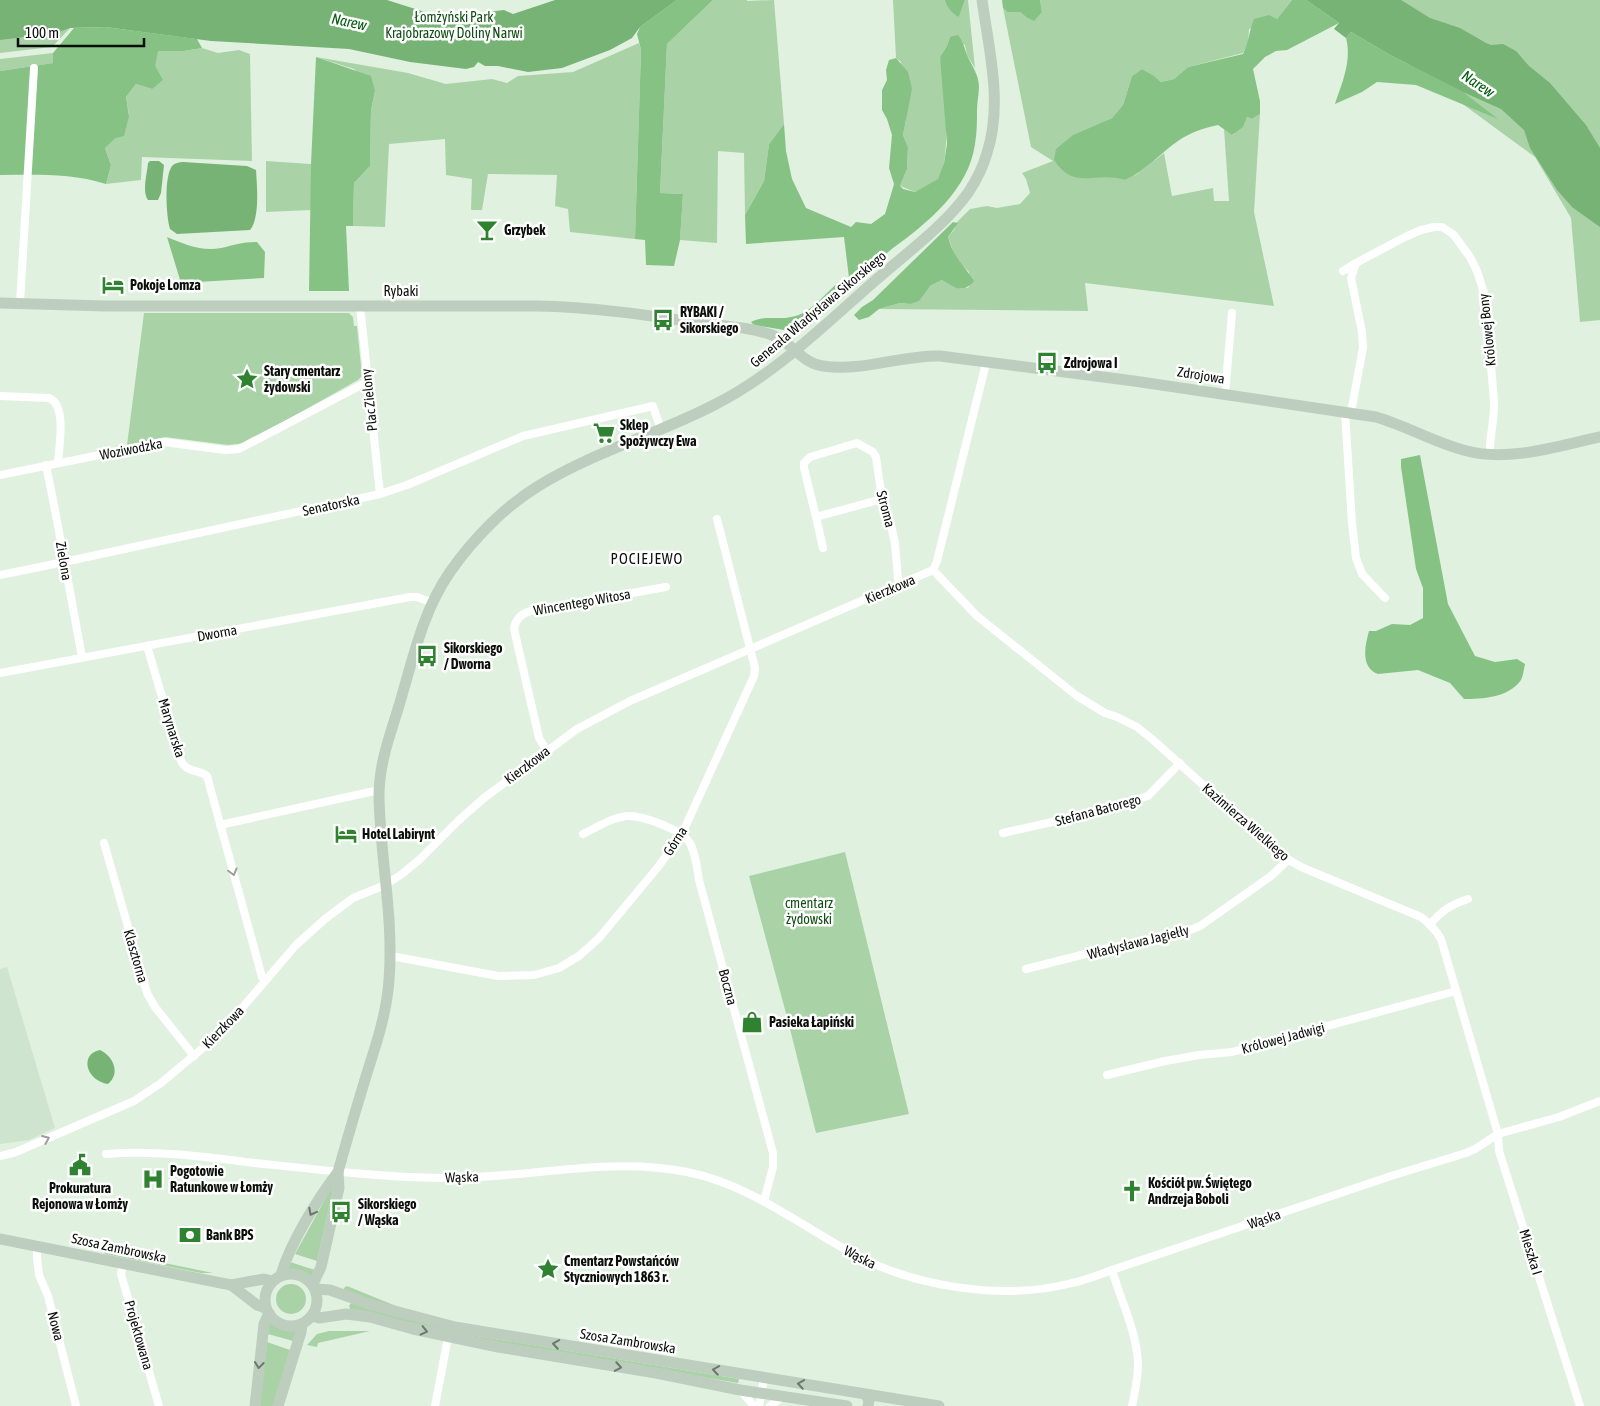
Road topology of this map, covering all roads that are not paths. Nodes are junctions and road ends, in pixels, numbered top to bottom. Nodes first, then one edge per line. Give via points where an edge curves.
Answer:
1 (982, 0) edge
2 (34, 68) dead end
3 (1356, 263) junction
4 (1343, 271) dead end
5 (0, 303) edge
6 (20, 303) junction
7 (360, 306) junction
8 (1232, 314) dead end
9 (795, 351) junction
10 (986, 363) junction
11 (367, 382) junction
12 (1225, 394) junction
13 (0, 396) edge
14 (1348, 412) junction
15 (661, 430) junction
16 (1600, 437) edge
17 (1490, 454) junction
18 (58, 463) junction
19 (46, 465) junction
20 (0, 475) edge
21 (380, 494) junction
22 (882, 499) junction
23 (816, 517) junction
24 (717, 519) dead end
25 (823, 548) dead end
26 (64, 562) junction
27 (933, 570) junction
28 (0, 574) edge
29 (901, 585) junction
30 (666, 587) dead end
31 (1385, 598) dead end
32 (433, 603) junction
33 (147, 646) junction
34 (752, 649) junction
35 (82, 657) junction
36 (0, 673) edge
37 (546, 751) junction
38 (1180, 763) junction
39 (380, 790) junction
40 (220, 824) junction
41 (1003, 833) dead end
42 (583, 834) dead end
43 (682, 834) junction
44 (104, 843) dead end
45 (1288, 860) junction
46 (386, 885) junction
47 (1468, 899) dead end
48 (1430, 924) junction
49 (390, 956) junction
50 (1026, 970) dead end
51 (265, 980) junction
52 (1456, 991) junction
53 (194, 1056) junction
54 (1107, 1075) dead end
55 (1600, 1101) edge
56 (1498, 1134) junction
57 (106, 1154) dead end
58 (0, 1156) edge
59 (338, 1172) junction
60 (764, 1201) junction
61 (0, 1239) edge
62 (37, 1246) junction
63 (123, 1264) junction
64 (1112, 1270) junction
65 (320, 1272) junction
66 (276, 1275) junction
67 (231, 1285) junction
68 (314, 1287) junction
69 (330, 1290) junction
70 (349, 1297) junction
71 (264, 1312) junction
72 (346, 1314) junction
73 (316, 1317) junction
74 (302, 1328) junction
75 (448, 1337) junction
76 (764, 1378) junction
77 (740, 1390) junction
78 (760, 1393) junction
79 (784, 1396) junction
80 (867, 1400) edge
81 (76, 1406) edge
82 (159, 1406) edge
83 (255, 1406) edge
84 (278, 1406) edge
85 (435, 1406) edge
86 (754, 1406) edge
87 (759, 1406) edge
88 (770, 1406) edge
89 (847, 1406) edge
90 (939, 1406) edge
91 (1132, 1406) edge
92 (1580, 1406) edge

1 - 9 street, Generała Władysława Sikorskiego via 994,114 988,150 975,183 935,229
2 - 6 street
3 - 4 street, Królowej Bony
3 - 14 street via 1351,278 1364,346
3 - 17 street, Królowej Bony via 1405,237 1434,227 1448,230 1458,240 1477,271 1486,296 1494,407
5 - 6 street, Rybaki
6 - 7 street, Rybaki
7 - 9 street, Rybaki via 599,309 761,332 780,338
7 - 11 street, Plac Zielony
8 - 12 street
9 - 10 street, Zdrojowa via 811,364 831,367 933,356
9 - 15 street, Generała Władysława Sikorskiego via 733,395
10 - 12 street, Zdrojowa
10 - 27 street
11 - 18 street, Woziwodzka via 239,449 169,442
11 - 21 street, Plac Zielony
12 - 14 street, Zdrojowa
13 - 18 street via 55,401 60,418
14 - 17 street, Zdrojowa via 1387,420 1467,451
14 - 31 street via 1356,558 1362,574
15 - 21 street, Senatorska via 652,406 523,436
15 - 32 street, Generała Władysława Sikorskiego via 558,475 515,503 467,551
16 - 17 street, Zdrojowa via 1518,454
18 - 19 street, Woziwodzka
19 - 20 street, Woziwodzka
19 - 26 street, Zielona
21 - 26 street, Senatorska
22 - 23 street
22 - 23 street, Stroma via 875,454 857,443 810,457 804,463
22 - 29 street, Stroma via 893,532
23 - 25 street
24 - 34 street, Górna
26 - 28 street, Senatorska
26 - 35 street, Zielona
27 - 29 street, Kierzkowa
27 - 38 street, Kazimierza Wielkiego via 977,616 1077,696 1137,727
29 - 34 street, Kierzkowa
30 - 37 street, Wincentego Witosa via 530,612 518,618 514,629 539,738
32 - 33 street, Dworna via 410,597
32 - 39 street, Generała Władysława Sikorskiego via 386,748
33 - 35 street, Dworna
33 - 40 street, Marynarska via 181,761 189,770 207,776
34 - 37 street, Kierzkowa via 603,714
34 - 43 street, Górna via 754,676
35 - 36 street, Dworna
37 - 46 street, Kierzkowa via 484,798 419,860
38 - 41 street, Stefana Batorego via 1148,796 1088,814
38 - 45 street, Kazimierza Wielkiego
39 - 40 street
39 - 46 street, Generała Władysława Sikorskiego
40 -> 51 street, Marynarska
42 - 43 street via 614,819 633,815
43 - 49 street, Górna via 599,938 559,968 534,975 498,976
43 - 60 street, Boczna via 693,850 772,1153 773,1167
44 - 53 street, Klasztorna via 147,993
45 - 48 street, Kazimierza Wielkiego
45 - 50 street, Władysława Jagiełły via 1271,876 1200,926
46 - 49 street, Generała Władysława Sikorskiego
46 - 51 street, Kierzkowa via 353,898 325,919
47 - 48 street via 1442,911
48 - 52 street, Kazimierza Wielkiego via 1441,939
49 - 59 street, Generała Władysława Sikorskiego via 384,1014
51 - 53 street, Kierzkowa via 236,1015
52 - 54 street, Królowej Jadwigi via 1232,1052 1174,1060
52 - 56 street, Kazimierza Wielkiego
58 -> 53 street, Kierzkowa via 134,1101
55 - 56 street, Wąska via 1559,1117
56 - 64 street, Wąska via 1466,1153
56 - 92 street, Mieszka I via 1499,1151
57 - 59 street, Wąska via 176,1155
59 - 60 street, Wąska via 452,1178 591,1167 643,1167 715,1178
59 - 65 street, Generała Władysława Sikorskiego via 339,1188
59 -> 66 street, Generała Władysława Sikorskiego via 323,1192
60 - 64 street, Wąska via 862,1259 921,1280 973,1288 1019,1290 1071,1283
61 - 62 street, Szosa Zambrowska
62 - 63 street, Szosa Zambrowska
62 - 81 street, Nowa via 40,1275
63 - 67 street, Szosa Zambrowska
63 - 82 street, Projektowana via 121,1274
64 - 91 street via 1134,1338 1138,1363
65 - 68 street, Generała Władysława Sikorskiego
65 - 69 street
66 - 67 street, Szosa Zambrowska
66 - 68 street via 299,1274
66 - 71 street via 266,1294
67 - 71 street, Szosa Zambrowska
68 - 69 street, Szosa Zambrowska
68 - 73 street via 318,1300
69 - 70 street, Szosa Zambrowska
70 - 72 street
76 -> 70 street, Szosa Zambrowska via 455,1327
71 - 74 street via 284,1325
71 -> 83 street
72 - 73 street, Szosa Zambrowska
72 -> 75 street, Szosa Zambrowska
73 - 74 street
74 - 84 street
75 -> 77 street, Szosa Zambrowska
75 - 85 street
76 - 78 street
80 -> 76 street, Szosa Zambrowska
77 - 78 street, Szosa Zambrowska
77 - 86 street
78 - 79 street, Szosa Zambrowska
78 - 87 street
79 - 88 street
79 - 89 street, Szosa Zambrowska
80 - 90 street, Szosa Zambrowska

